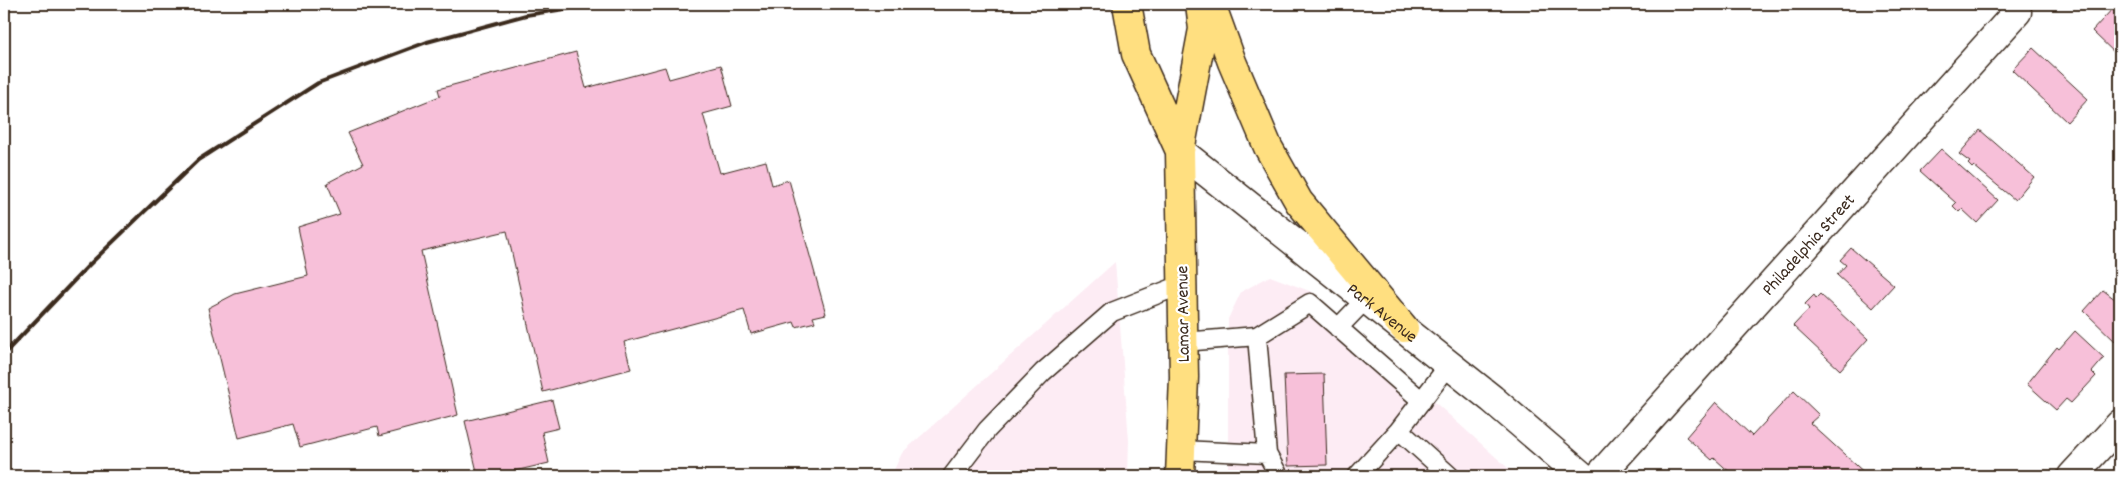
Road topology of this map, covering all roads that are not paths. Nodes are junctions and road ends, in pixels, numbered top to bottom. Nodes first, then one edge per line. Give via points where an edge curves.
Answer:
1 (1127, 4) edge
2 (1200, 4) edge
3 (1211, 4) edge
4 (2017, 12) dead end
5 (1180, 151) junction
6 (1182, 285) junction
7 (1367, 298) junction
8 (1338, 328) junction
9 (1404, 328) junction
10 (1257, 336) junction
11 (1183, 342) junction
12 (1450, 366) junction
13 (1422, 401) junction
14 (2120, 424) edge
15 (1399, 430) junction
16 (1181, 450) junction
17 (1267, 454) junction
18 (952, 476) edge
19 (1180, 476) edge
20 (1279, 476) edge
21 (1357, 476) edge
22 (1450, 476) edge
23 (1582, 476) edge
24 (1599, 476) edge
25 (2072, 476) edge

1 - 5 main road, Lamar Avenue via 1136,54
2 - 5 main road, Lamar Avenue via 1203,29
3 - 9 main road via 1268,147 1299,202
4 - 24 street, Philadelphia Street
5 - 6 main road, Lamar Avenue
5 - 7 street, Park Avenue
6 - 11 main road, Lamar Avenue
6 - 18 lane via 1112,312 1042,372 987,430
7 - 8 lane
7 - 9 street, Park Avenue
8 - 10 lane via 1310,303
8 - 13 lane
9 - 12 street, Park Avenue
10 - 11 lane
10 - 17 lane
11 - 16 main road, Lamar Avenue
12 - 13 lane
12 - 23 street, Park Avenue
13 - 15 lane
14 - 25 street
15 - 21 lane
15 - 22 lane
16 - 17 lane
16 - 19 main road, Lamar Avenue
17 - 20 lane

